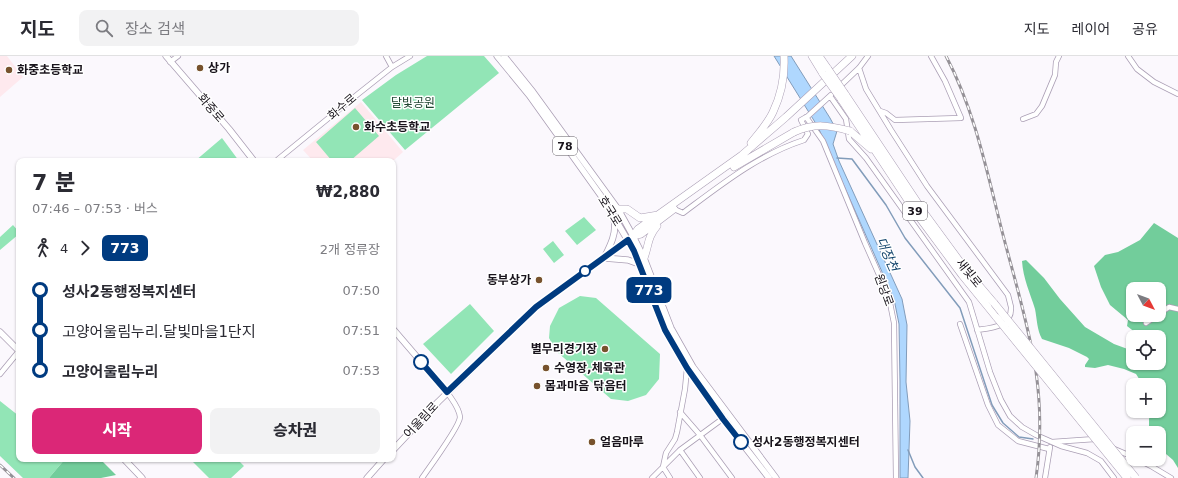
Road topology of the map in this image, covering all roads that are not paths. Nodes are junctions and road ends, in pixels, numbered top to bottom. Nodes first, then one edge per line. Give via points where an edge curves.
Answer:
1 (166, 56) edge
2 (178, 56) edge
3 (386, 56) edge
4 (410, 56) edge
5 (497, 56) edge
6 (504, 56) edge
7 (784, 56) edge
8 (812, 56) edge
9 (820, 56) edge
10 (852, 56) edge
11 (856, 56) edge
12 (868, 56) edge
13 (931, 56) edge
14 (1059, 56) edge
15 (1128, 56) edge
16 (170, 62) junction
17 (392, 67) junction
18 (859, 68) junction
19 (826, 71) junction
20 (825, 83) junction
21 (1178, 94) edge
22 (830, 96) junction
23 (843, 96) junction
24 (880, 111) junction
25 (807, 116) junction
26 (788, 118) junction
27 (1023, 119) dead end
28 (742, 155) junction
29 (252, 158) edge
30 (280, 158) edge
31 (880, 158) junction
32 (724, 174) junction
33 (674, 209) junction
34 (615, 212) junction
35 (659, 218) junction
36 (631, 238) junction
37 (604, 258) junction
38 (642, 261) junction
39 (1178, 309) edge
40 (1166, 310) edge
41 (960, 324) dead end
42 (977, 330) junction
43 (0, 332) edge
44 (396, 332) edge
45 (16, 348) edge
46 (16, 355) edge
47 (687, 368) junction
48 (0, 374) edge
49 (447, 392) junction
50 (680, 412) junction
51 (726, 417) junction
52 (700, 435) junction
53 (1051, 442) junction
54 (396, 447) edge
55 (1050, 449) junction
56 (680, 450) junction
57 (1126, 454) edge
58 (127, 462) edge
59 (381, 462) edge
60 (1151, 466) edge
61 (663, 467) junction
62 (142, 478) edge
63 (367, 478) edge
64 (422, 478) edge
65 (652, 478) edge
66 (670, 478) edge
67 (700, 478) edge
68 (732, 478) edge
69 (769, 478) edge
70 (776, 478) edge
71 (896, 478) edge
72 (1045, 478) edge
73 (1114, 478) edge
74 (1127, 478) edge
75 (1136, 478) edge
76 (1171, 478) edge

1 - 16 main road, 화중로
2 - 16 street
3 - 17 street
4 - 17 street, 화수로
5 - 34 main road, 호국로 / 78
6 - 34 main road, 호국로 / 78 via 534,92
7 - 28 highway via 782,83 773,112
8 - 19 highway, 새빛로 / 39
9 - 19 highway, 새빛로 / 39
10 - 20 highway
11 - 20 highway
12 - 18 street
13 - 24 street via 961,118 894,120 886,112
14 - 27 street via 1055,75 1042,106 1036,114
15 - 21 street via 1137,69 1154,82
16 - 29 main road, 화중로
17 - 30 street, 화수로
18 - 22 street
18 - 24 street via 866,88
19 - 23 highway, 새빛로 / 39, bridge
20 - 26 highway
22 - 25 street
22 - 42 street via 846,119 849,139 866,158 969,302
23 - 31 highway, 새빛로 / 39
23 - 75 highway, 새빛로 / 39, bridge via 966,270
24 - 42 street via 927,186 1008,295 1011,309 1008,320 999,326
25 - 33 street via 801,120 808,134 804,140 748,166 683,213
25 - 71 street, 원당로 via 823,141 890,303 894,323 896,378
26 - 28 highway
26 - 32 highway
28 - 35 highway
31 - 32 highway, bridge via 850,131 824,125 814,126 794,132
31 - 74 highway, 새빛로 / 39, bridge via 962,275
32 - 33 highway
33 - 35 highway
34 - 35 highway via 627,209 640,218
34 - 36 main road, 호국로 / 78
34 - 37 main road via 612,241
35 - 36 highway via 638,230
35 - 38 highway
36 - 37 main road, 어울림로
36 - 38 main road, 호국로 / 78
37 - 38 main road
37 - 49 main road, 어울림로 via 536,307
38 - 47 main road, 호국로 / 78 via 665,330
38 - 51 main road, 호국로 / 78 via 671,328
39 - 40 street via 1170,307
41 - 55 street via 988,405 998,425 1018,441
42 - 53 street via 990,372 1010,416 1022,427
43 - 45 main road
44 - 49 main road
46 - 48 street
47 - 50 street
47 - 51 main road, 호국로 / 78
49 - 54 main road, 어울림로
49 - 64 street via 458,407 460,418 456,429
50 - 52 street
50 - 61 street via 675,439 666,453
51 - 52 street
51 - 69 main road, 호국로 / 78
51 - 70 main road, 호국로 / 78
52 - 56 street
52 - 68 street
53 - 55 street
53 - 57 street via 1095,439
53 - 73 street via 1087,453 1101,461
55 - 72 street
56 - 61 street
56 - 67 street
58 - 62 main road
59 - 63 main road
60 - 76 street
61 - 65 street
61 - 66 street

